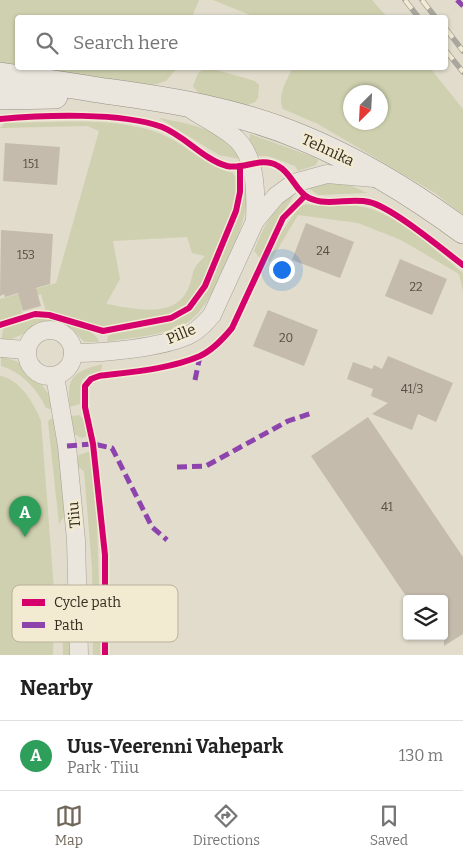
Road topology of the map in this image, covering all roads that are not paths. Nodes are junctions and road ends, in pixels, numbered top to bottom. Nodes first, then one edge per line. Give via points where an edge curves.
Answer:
1 (0, 75) edge
2 (0, 97) edge
3 (179, 101) junction
4 (387, 180) junction
5 (255, 221) junction
6 (463, 232) edge
7 (0, 348) edge
8 (26, 350) junction
9 (73, 353) junction
10 (55, 376) junction
11 (77, 585) edge
12 (79, 642) edge
13 (79, 655) edge

1 - 3 main road, Tehnika
2 - 3 main road, Tehnika
3 - 4 main road, Tehnika via 228,113 303,138
3 - 5 street, Pille via 236,138 244,151 256,190
4 - 5 street, Pille via 327,174 294,183 276,196
4 - 6 main road, Tehnika via 420,199
5 - 9 street, Pille via 220,302 201,327 188,335 159,343 105,352
7 - 8 street
8 - 9 street via 32,337 51,329 64,334
8 - 10 street via 33,370
9 - 10 street via 70,365
10 - 11 street, Tiiu via 67,446
12 - 13 street, Tiiu

